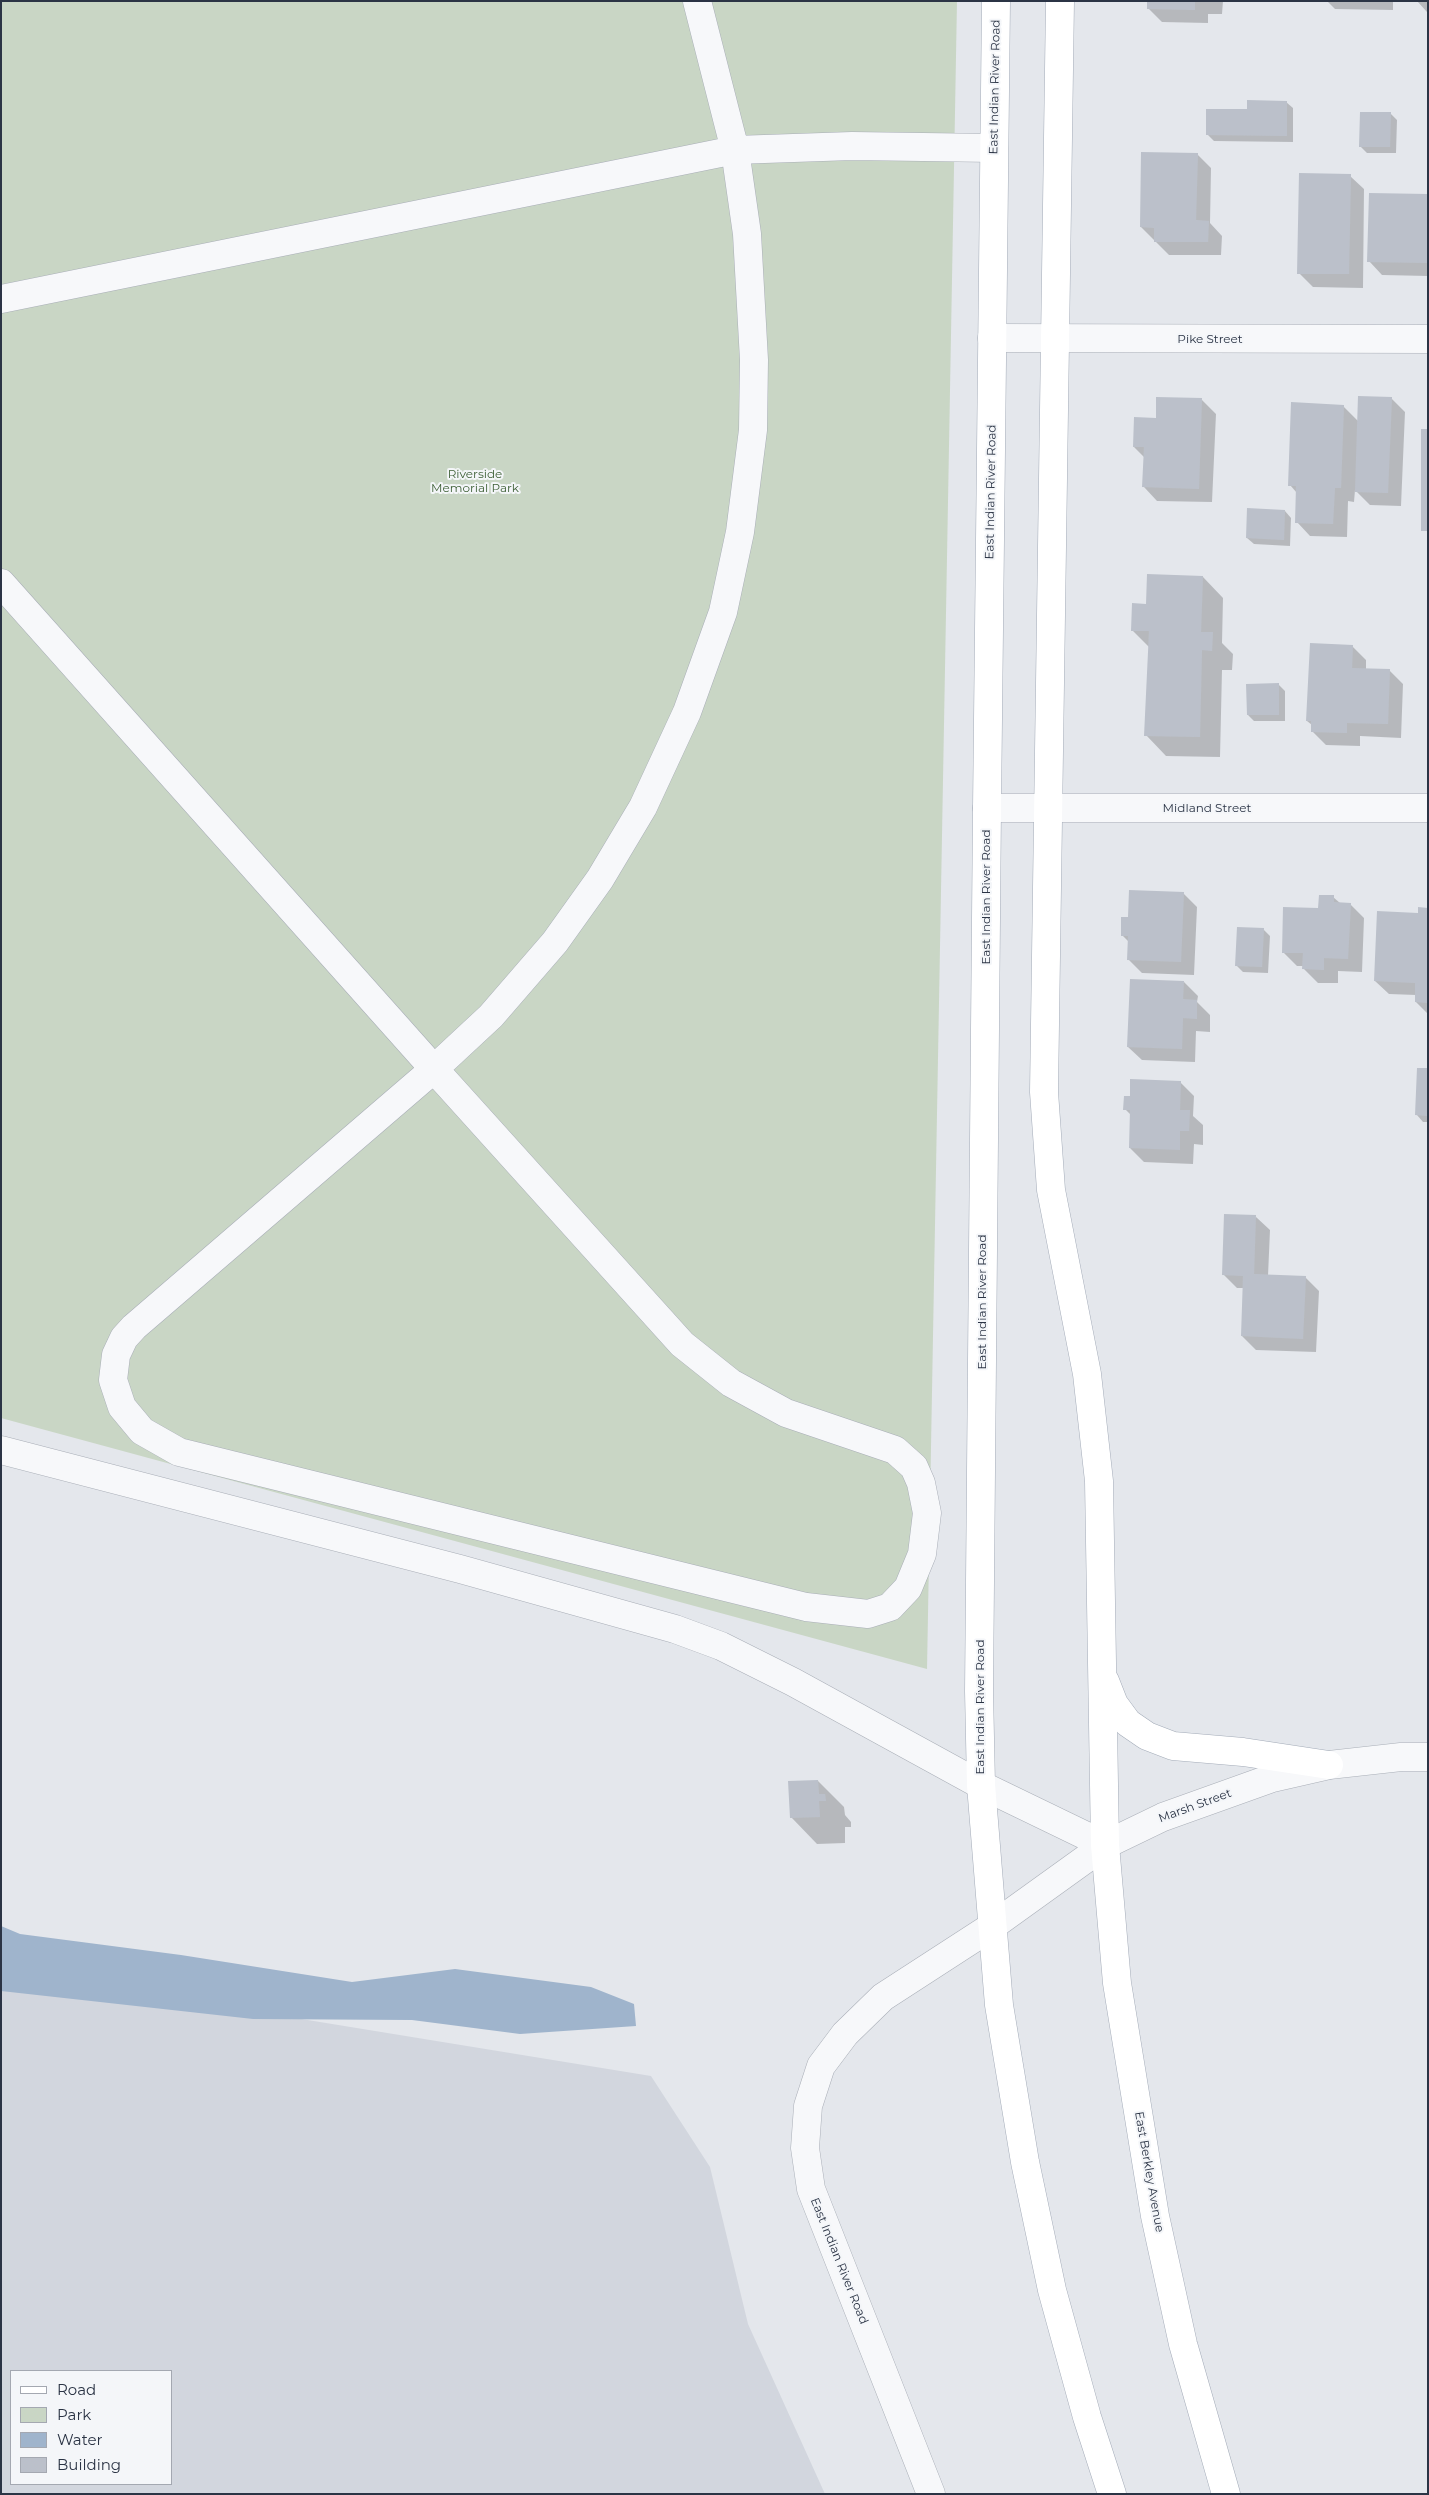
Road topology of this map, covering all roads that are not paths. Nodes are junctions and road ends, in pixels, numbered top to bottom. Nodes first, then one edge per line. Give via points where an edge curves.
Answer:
1 (697, 1) edge
2 (996, 1) edge
3 (1060, 1) edge
4 (994, 148) junction
5 (735, 150) junction
6 (1, 299) edge
7 (992, 338) junction
8 (1055, 339) junction
9 (1428, 339) edge
10 (2, 585) edge
11 (987, 808) junction
12 (1048, 808) junction
13 (1428, 808) edge
14 (434, 1069) junction
15 (1, 1450) edge
16 (1102, 1675) junction
17 (1428, 1757) edge
18 (1329, 1765) junction
19 (981, 1786) junction
20 (1105, 1845) junction
21 (991, 1927) junction
22 (931, 2494) edge
23 (1112, 2494) edge
24 (1226, 2494) edge

1 - 5 street
2 - 4 main road, East Indian River Road
3 - 8 main road
4 - 5 street via 852,146
4 - 7 main road, East Indian River Road
5 - 6 street
5 - 14 street via 747,234 754,360 753,430 740,532 723,612 683,720 642,807 600,879 555,942 492,1016
7 - 8 street, Pike Street
7 - 11 main road, East Indian River Road
8 - 9 street, Pike Street
8 - 12 main road
10 - 14 street
11 - 12 street, Midland Street
11 - 19 main road, East Indian River Road via 979,1681
12 - 13 street, Midland Street
12 - 16 main road via 1044,1092 1051,1190 1087,1374 1099,1481
14 - 14 street via 682,1344 731,1383 786,1413 896,1450 914,1468 921,1483 927,1513 922,1554 908,1588 890,1607 868,1614 806,1607 179,1452 142,1431 122,1407 113,1380 116,1356 124,1338
15 - 19 street via 460,1569 675,1629 721,1646 794,1682
16 - 18 main road via 1114,1704 1128,1723 1147,1736 1174,1746
16 - 20 main road
17 - 18 street, Marsh Street
18 - 20 street, Marsh Street via 1272,1778 1163,1816
19 - 20 street
19 - 21 main road, East Indian River Road
20 - 21 street, Marsh Street
20 - 24 main road, East Berkley Avenue via 1117,1983 1155,2216 1183,2344
21 - 22 street, East Indian River Road via 883,1997 845,2034 821,2066 808,2106 805,2148 810,2189
21 - 23 main road via 999,2005 1029,2180 1052,2290

